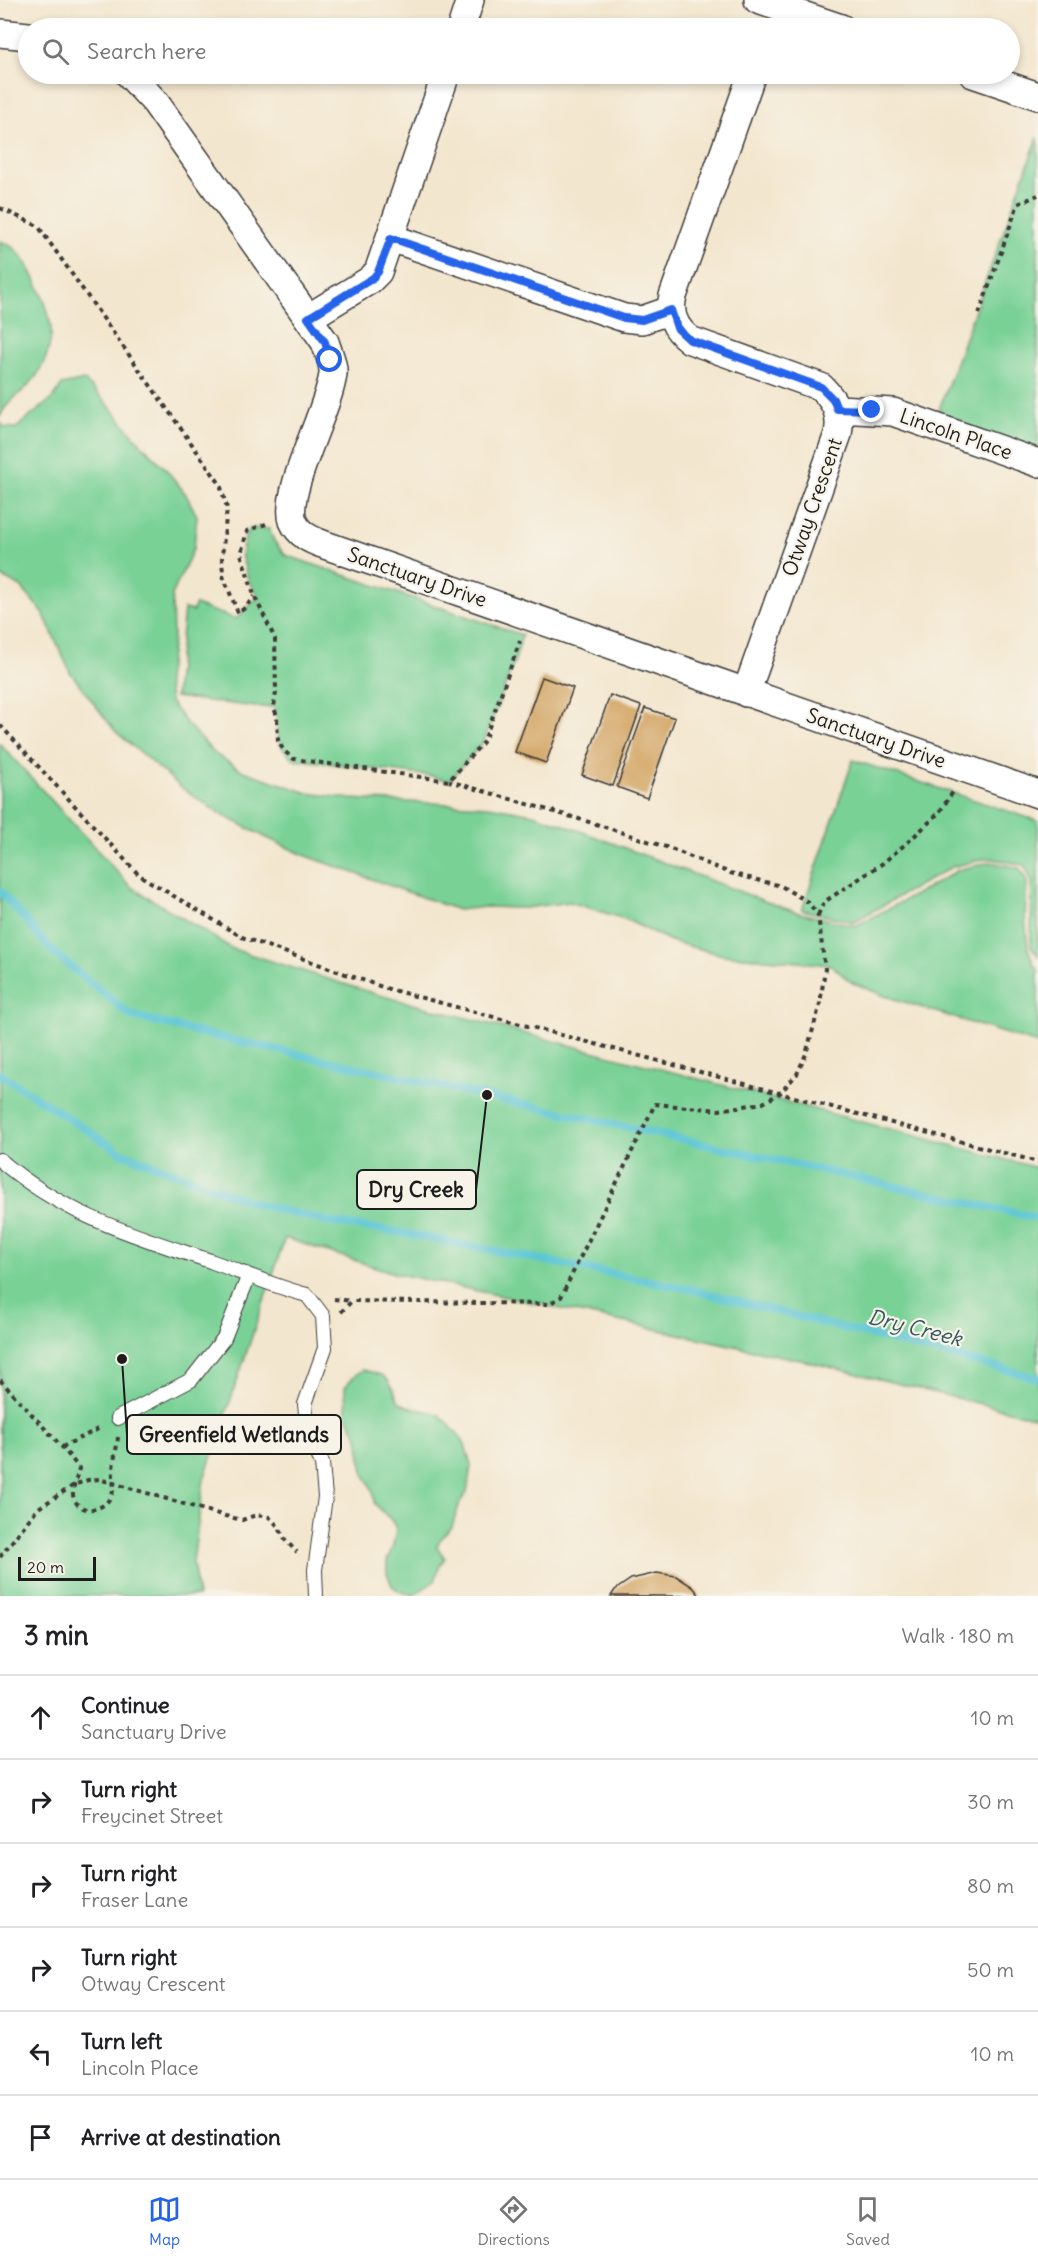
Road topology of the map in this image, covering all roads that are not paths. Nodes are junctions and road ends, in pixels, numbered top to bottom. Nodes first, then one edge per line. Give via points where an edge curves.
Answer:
1 (471, 0) edge
2 (767, 12) edge
3 (465, 18) edge
4 (795, 18) edge
5 (0, 33) edge
6 (18, 35) edge
7 (138, 84) edge
8 (443, 84) edge
9 (748, 84) edge
10 (1003, 84) edge
11 (1038, 96) edge
12 (391, 238) junction
13 (671, 310) junction
14 (308, 318) junction
15 (837, 409) junction
16 (1038, 463) edge
17 (746, 693) junction
18 (1038, 794) edge
19 (0, 1160) edge
20 (246, 1274) junction
21 (118, 1418) road end
22 (316, 1596) edge

1 - 3 street
2 - 4 street
5 - 6 street
7 - 14 street
8 - 12 street
9 - 13 street
10 - 11 street
12 - 13 street via 624,318 642,320
12 - 14 street via 373,278
13 - 15 street, Otway Crescent via 677,328 690,340 821,387
14 - 17 street, Sanctuary Drive via 325,342 333,371 295,491 292,519 299,531 309,539
15 - 16 street, Lincoln Place via 893,412
15 - 17 street, Otway Crescent via 838,434
17 - 18 street, Sanctuary Drive
19 - 20 lane via 51,1198 109,1227
20 - 21 lane via 224,1338 191,1380
20 - 22 lane via 308,1295 323,1316 326,1348 305,1404 308,1434 322,1463 325,1497 315,1570

